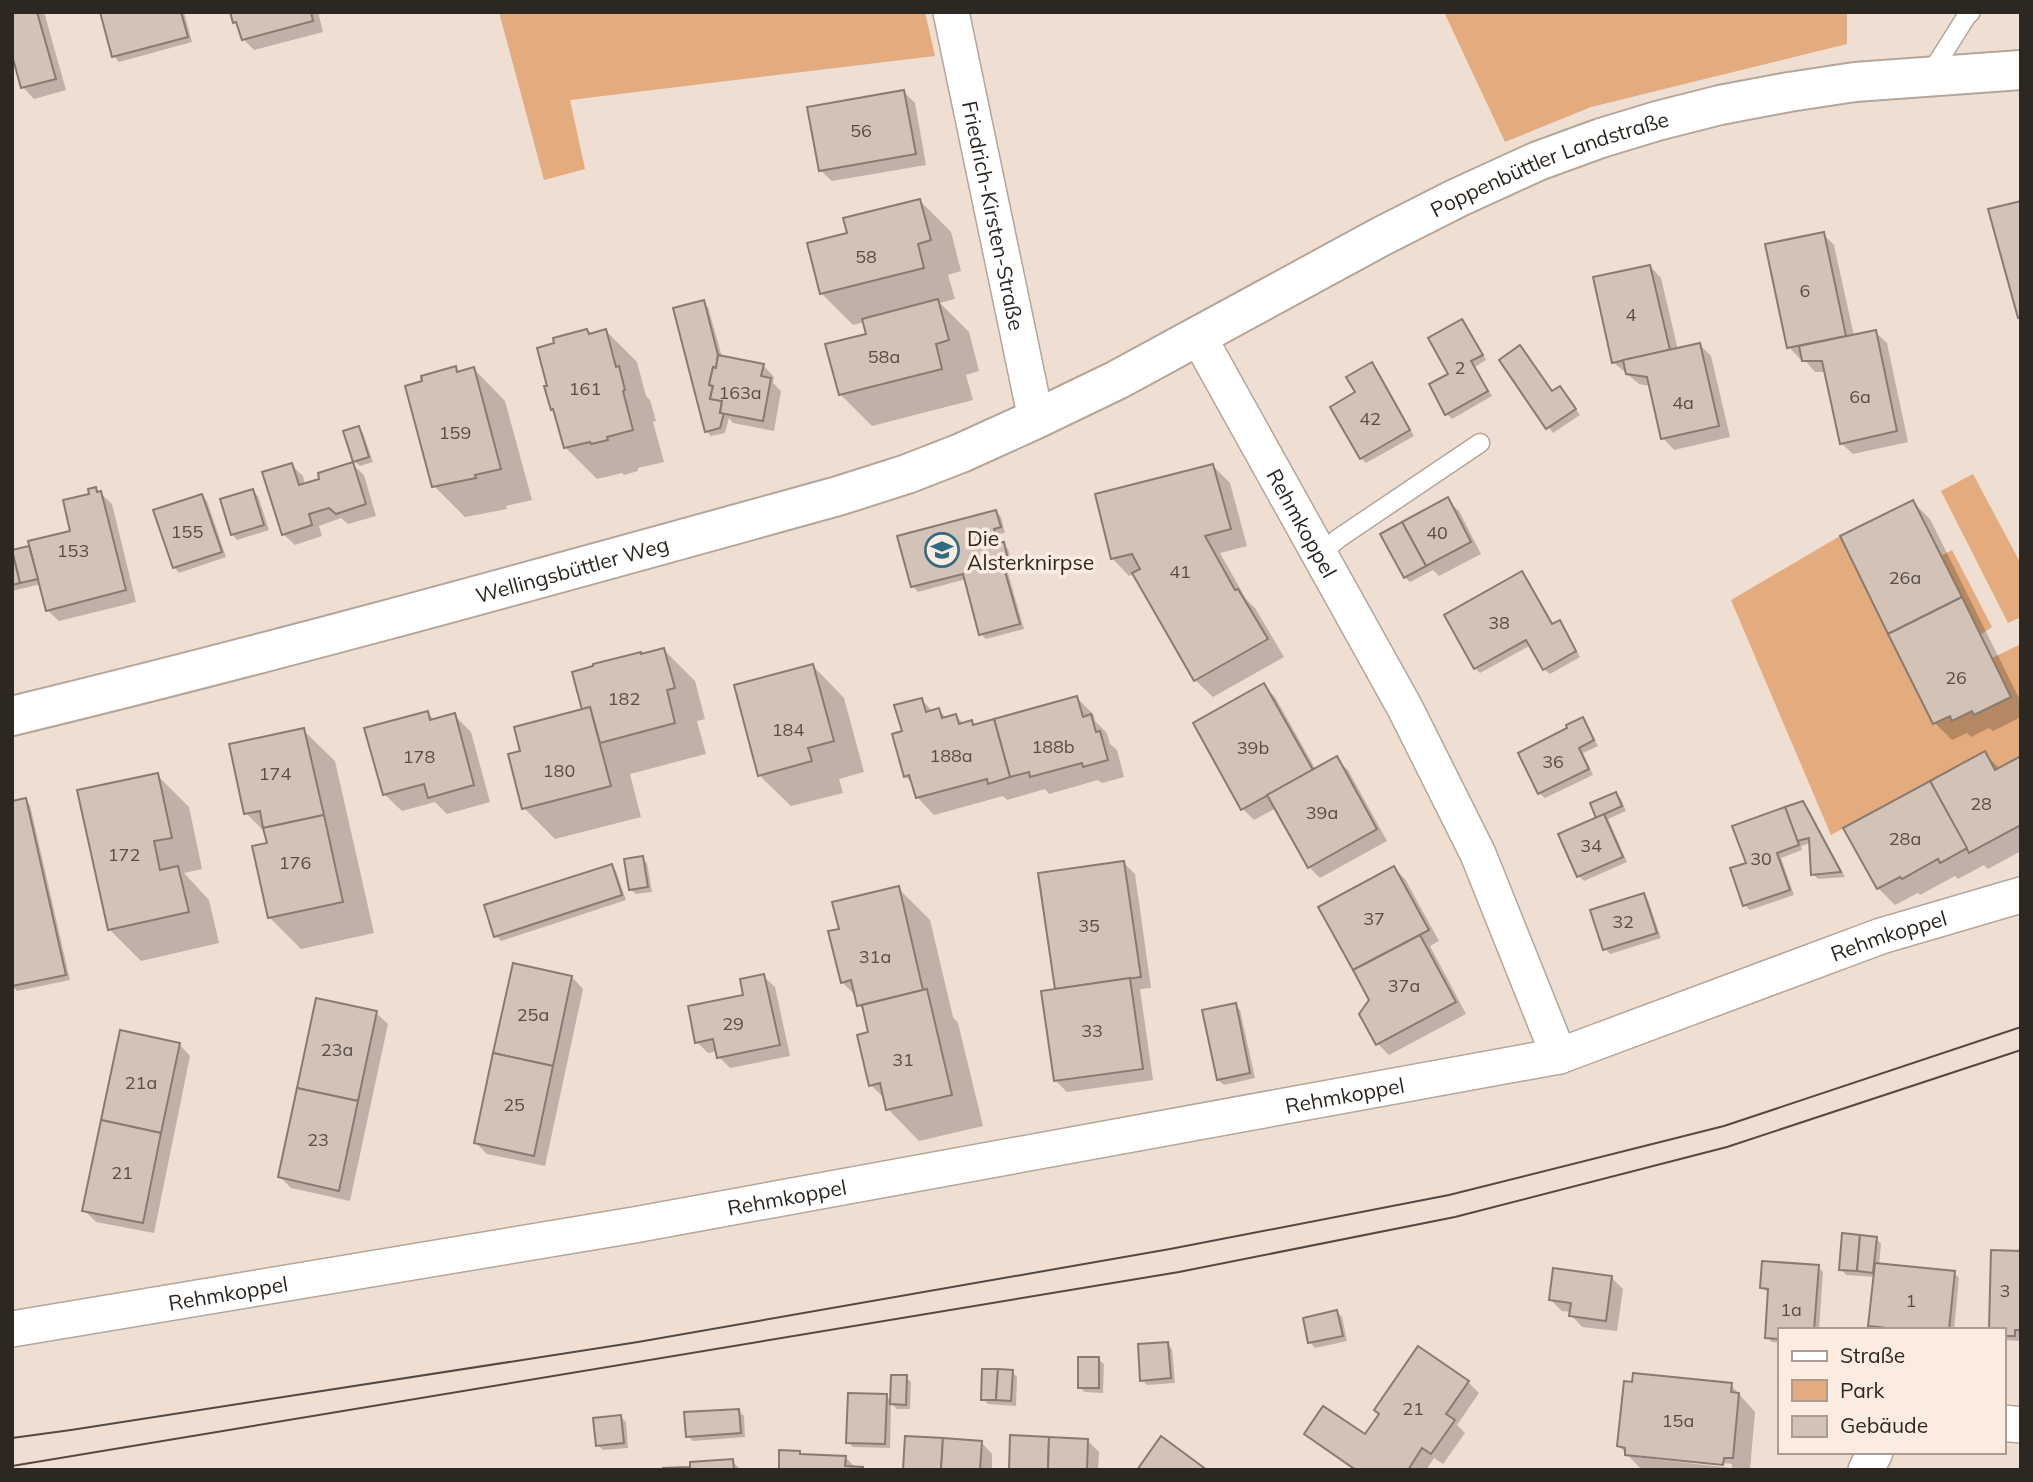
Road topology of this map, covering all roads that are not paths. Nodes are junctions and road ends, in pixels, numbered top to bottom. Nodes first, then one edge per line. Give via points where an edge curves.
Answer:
1 (951, 12) edge
2 (1971, 12) edge
3 (2021, 70) edge
4 (1929, 76) junction
5 (1198, 336) junction
6 (1117, 380) joint
7 (1036, 419) junction
8 (1480, 443) dead end
9 (1320, 554) junction
10 (12, 716) edge
11 (2021, 895) edge
12 (1559, 1056) junction
13 (12, 1329) edge
14 (1874, 1454) edge
15 (1866, 1470) edge

1 - 7 street, Friedrich-Kirsten-Straße
2 - 4 lane
3 - 4 main road, Poppenbüttler Landstraße
4 - 5 main road, Poppenbüttler Landstraße via 1855,82 1734,102 1601,138 1457,198
5 - 6 main road, Poppenbüttler Landstraße
5 - 9 street, Rehmkoppel
6 - 7 main road, Wellingsbüttler Weg
7 - 10 main road, Wellingsbüttler Weg via 907,474 838,496 368,625
8 - 9 lane
9 - 12 street, Rehmkoppel via 1478,854
11 - 12 street, Rehmkoppel via 1881,936
12 - 13 street, Rehmkoppel via 634,1225
14 - 15 street

